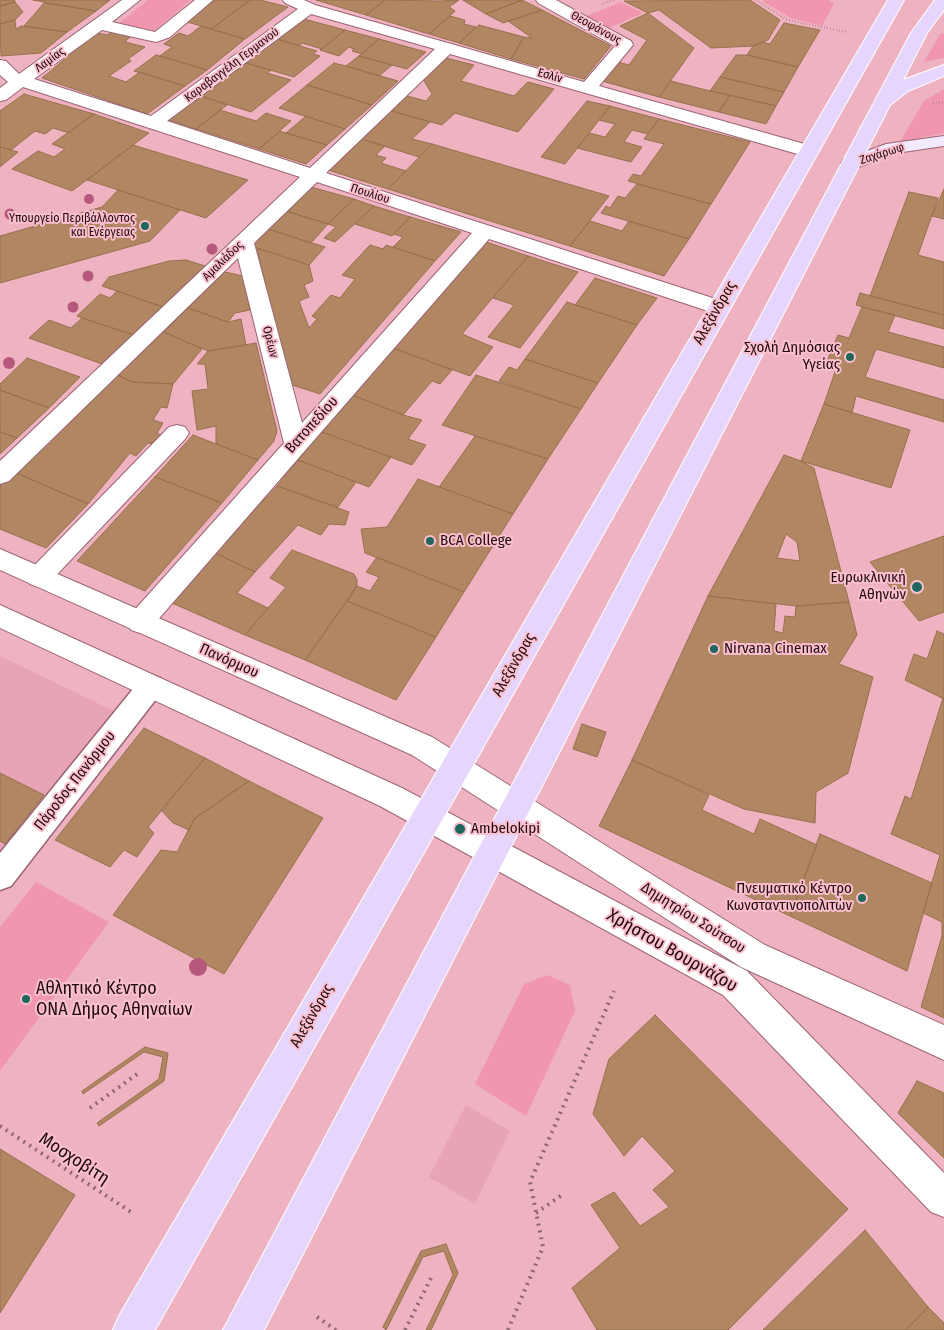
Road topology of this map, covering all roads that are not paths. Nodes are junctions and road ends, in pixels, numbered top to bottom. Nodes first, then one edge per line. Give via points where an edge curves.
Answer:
1 (132, 0) edge
2 (205, 0) edge
3 (291, 0) edge
4 (544, 0) edge
5 (896, 0) edge
6 (939, 2) edge
7 (309, 8) junction
8 (99, 24) junction
9 (447, 47) junction
10 (0, 64) edge
11 (944, 70) edge
12 (21, 81) junction
13 (589, 87) junction
14 (0, 96) edge
15 (881, 105) junction
16 (154, 123) junction
17 (944, 141) edge
18 (808, 151) junction
19 (850, 164) junction
20 (312, 175) junction
21 (485, 231) junction
22 (244, 241) junction
23 (718, 307) junction
24 (177, 432) dead end
25 (296, 443) junction
26 (0, 475) edge
27 (0, 559) edge
28 (39, 577) junction
29 (0, 616) edge
30 (140, 622) junction
31 (151, 686) junction
32 (456, 766) junction
33 (516, 805) junction
34 (427, 816) junction
35 (492, 851) junction
36 (0, 876) edge
37 (944, 1043) edge
38 (944, 1199) edge
39 (133, 1330) edge
40 (243, 1330) edge

1 - 8 street, Λαμίας
2 - 8 street via 156,37
3 - 7 street, Εσλίν
4 - 13 street, Θεοφάνους via 626,45
5 - 18 main road, Αλεξάνδρας
6 - 15 main road
7 - 9 street, Εσλίν
7 - 16 street, Καραβαγγέλη Γερμανού
8 - 12 street, Λαμίας
9 - 13 street, Εσλίν
9 - 20 street, Αμαλιάδος
10 - 12 street via 11,77
11 - 15 main road via 902,87
12 - 14 street, Λαμίας
12 - 16 street, Πουλίου
13 - 18 street, Εσλίν
15 - 19 main road
16 - 20 street, Πουλίου
17 - 19 main road, Ζαχάρωφ via 892,148
18 - 23 main road, Αλεξάνδρας
19 - 33 main road
20 - 21 street, Πουλίου
20 - 22 street, Αμαλιάδος
21 - 23 street, Πουλίου
21 - 25 street, Βατοπεδίου
22 - 25 street, Ορέων
22 - 26 street, Αμαλιάδος
23 - 32 main road, Αλεξάνδρας
24 - 28 street
25 - 30 street, Βατοπεδίου
27 - 28 street, Πανόρμου
28 - 30 street, Πανόρμου
29 - 31 street
30 - 32 street, Πανόρμου via 422,746
31 - 34 street
31 - 36 street, Πάροδος Πανόρμου
32 - 33 street, Δημητρίου Σούτσου
32 - 34 main road, Αλεξάνδρας
33 - 35 main road
33 - 37 street, Δημητρίου Σούτσου via 752,956
34 - 35 street, Χρήστου Βουρνάζου
34 - 39 main road, Αλεξάνδρας
35 - 38 street, Χρήστου Βουρνάζου via 735,983
35 - 40 main road

